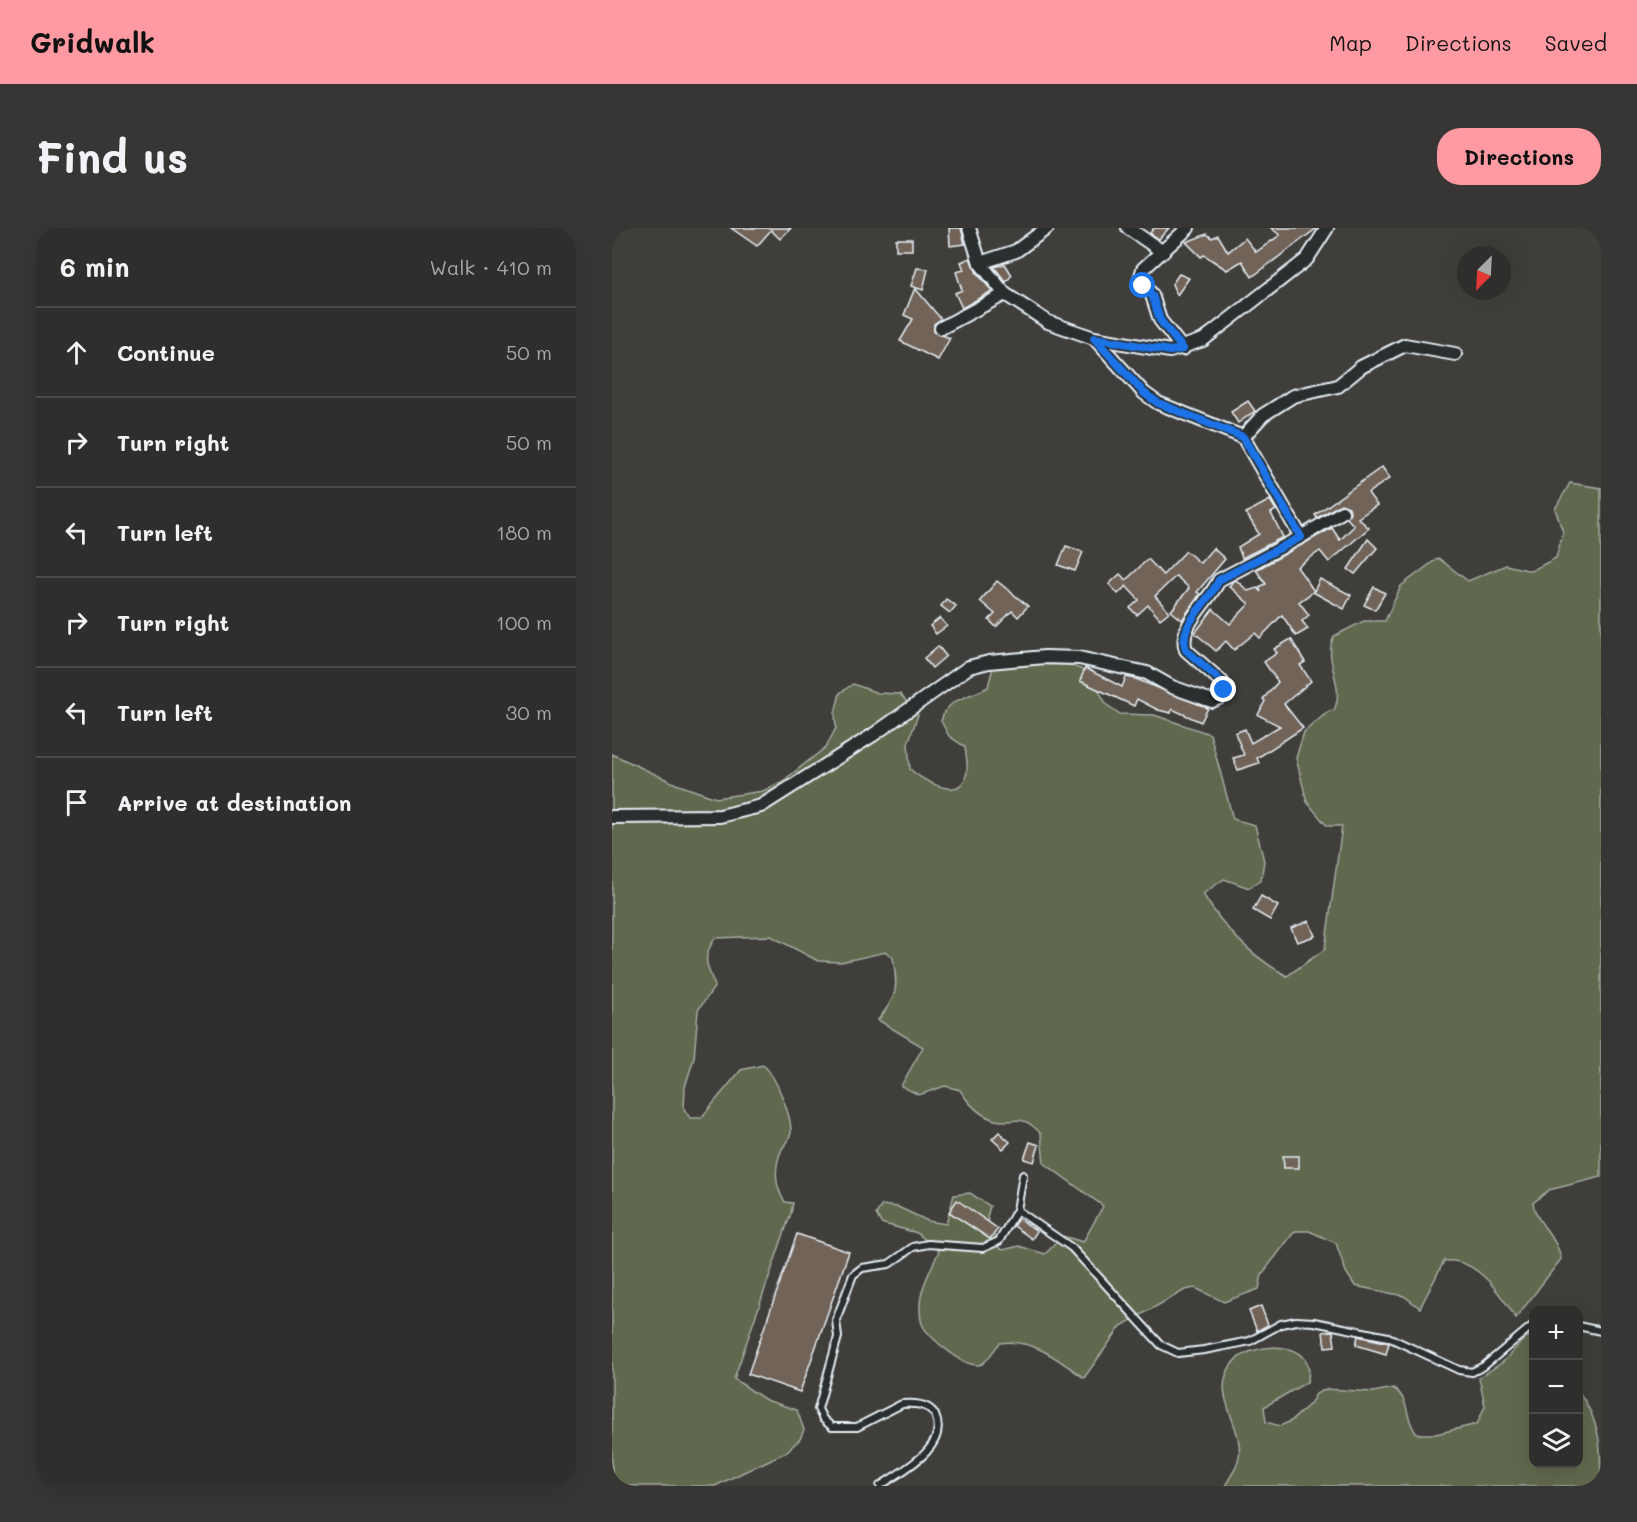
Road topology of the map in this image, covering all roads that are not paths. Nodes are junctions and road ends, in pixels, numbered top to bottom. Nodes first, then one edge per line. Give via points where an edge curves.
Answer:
1 (969, 228) edge
2 (1047, 228) edge
3 (1128, 228) edge
4 (1188, 228) edge
5 (1327, 228) edge
6 (1163, 252) junction
7 (980, 263) junction
8 (1005, 294) junction
9 (941, 328) dead end
10 (1094, 338) junction
11 (1183, 349) junction
12 (1455, 354) dead end
13 (1243, 437) junction
14 (1342, 512) dead end
15 (1301, 537) junction
16 (612, 817) edge
17 (1023, 1175) dead end
18 (1017, 1210) junction
19 (1583, 1327) edge
20 (1529, 1328) edge
21 (1601, 1331) edge
22 (880, 1486) edge

1 - 7 street
2 - 7 street via 1016,250
3 - 6 street
4 - 6 street
5 - 11 street via 1307,259 1213,333
6 - 11 street via 1143,269 1140,280 1152,295 1160,320
7 - 8 street
8 - 9 street
8 - 10 street via 1048,322
10 - 11 street via 1170,351
10 - 13 street via 1144,393 1169,408
12 - 13 street via 1405,345 1360,367 1338,386 1293,396 1263,415
13 - 15 street
14 - 15 street
15 - 16 street via 1219,580 1192,620 1184,636 1186,650 1222,682 1224,690 1212,701 1172,687 1148,673 1079,658 989,662 969,667 873,735 761,806 720,816
17 - 18 lane
18 - 20 lane via 1072,1248 1161,1346 1178,1353 1236,1345 1281,1324 1305,1322 1388,1337 1459,1370 1472,1372
18 - 22 lane via 999,1241 983,1248 928,1244 913,1247 889,1264 862,1268 853,1275 837,1320 838,1337 818,1409 823,1419 832,1427 850,1429 910,1403 922,1404 934,1412 938,1423 924,1455
19 - 21 lane

